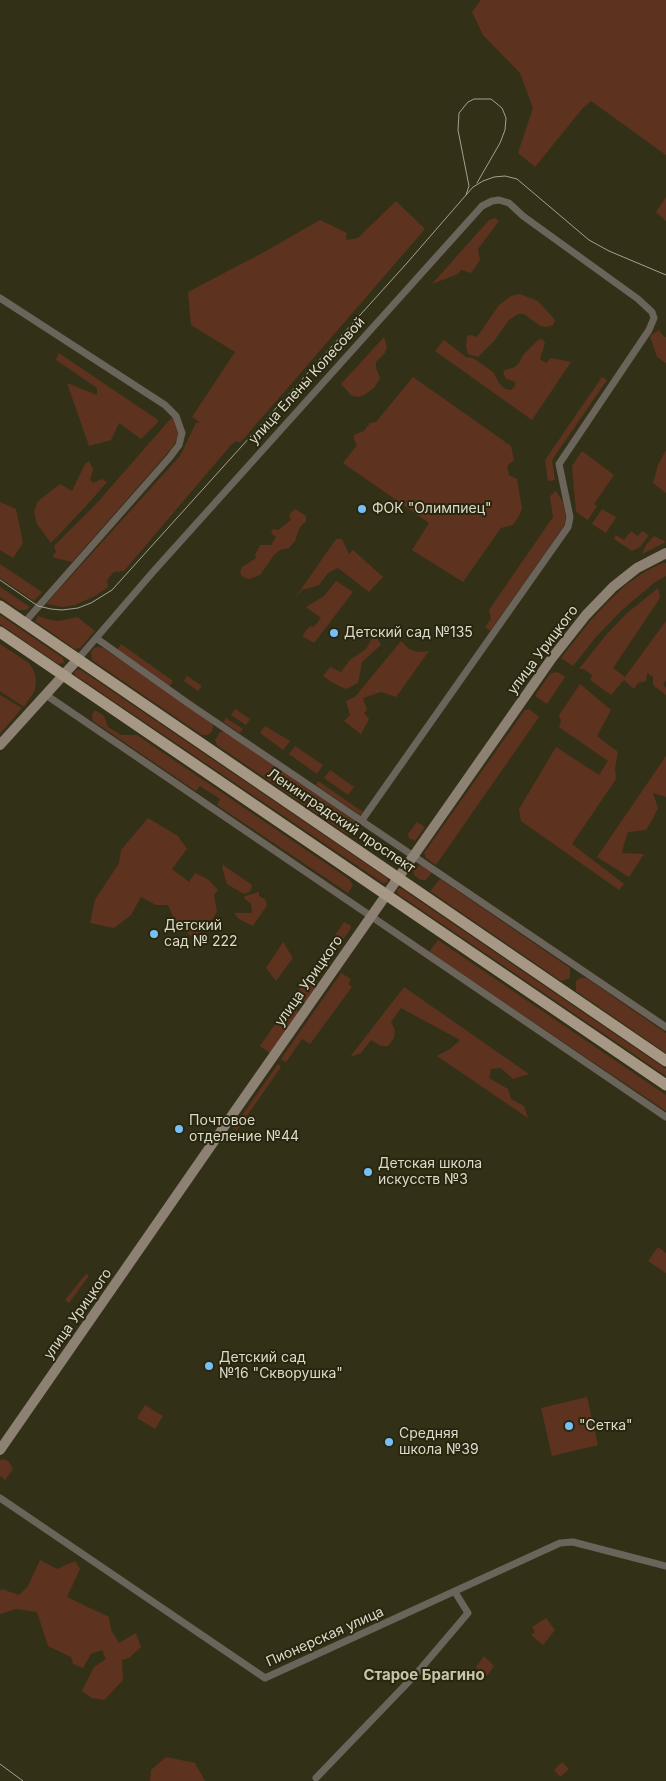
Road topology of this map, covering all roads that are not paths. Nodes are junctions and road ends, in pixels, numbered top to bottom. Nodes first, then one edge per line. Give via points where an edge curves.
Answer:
1 (0, 298) edge
2 (666, 553) edge
3 (0, 606) edge
4 (24, 623) junction
5 (0, 632) edge
6 (96, 638) junction
7 (78, 659) junction
8 (64, 676) junction
9 (46, 695) junction
10 (0, 745) edge
11 (362, 820) junction
12 (414, 856) junction
13 (398, 878) junction
14 (387, 894) junction
15 (372, 916) junction
16 (666, 1027) edge
17 (666, 1061) edge
18 (666, 1084) edge
19 (666, 1117) edge
20 (0, 1450) edge
21 (0, 1498) edge
22 (666, 1566) edge
23 (455, 1592) junction
24 (316, 1778) dead end

1 - 4 street via 165,406 176,416 182,433 170,458
2 - 12 street, улица Урицкого via 637,568 586,615 532,686
3 - 4 main road, Ленинградский проспект
4 - 7 main road, Ленинградский проспект
5 - 8 main road
6 - 7 street, улица Елены Колесовой
6 - 11 street
6 - 11 street, улица Елены Колесовой via 482,206 492,201 509,202 649,309 654,318 560,464 570,517 568,527
7 - 8 street, улица Елены Колесовой
7 - 13 main road, Ленинградский проспект
8 - 9 street, улица Елены Колесовой
8 - 14 main road
9 - 10 street, улица Елены Колесовой
9 - 15 street
11 - 12 street
12 - 13 street, улица Урицкого
12 - 16 street
13 - 14 street, улица Урицкого
13 - 17 main road, Ленинградский проспект
14 - 15 street, улица Урицкого
14 - 18 main road
15 - 19 street
15 - 20 street, улица Урицкого
21 - 23 street, Пионерская улица via 265,1678
22 - 23 street, Пионерская улица via 566,1542
23 - 24 street via 468,1613 417,1673

